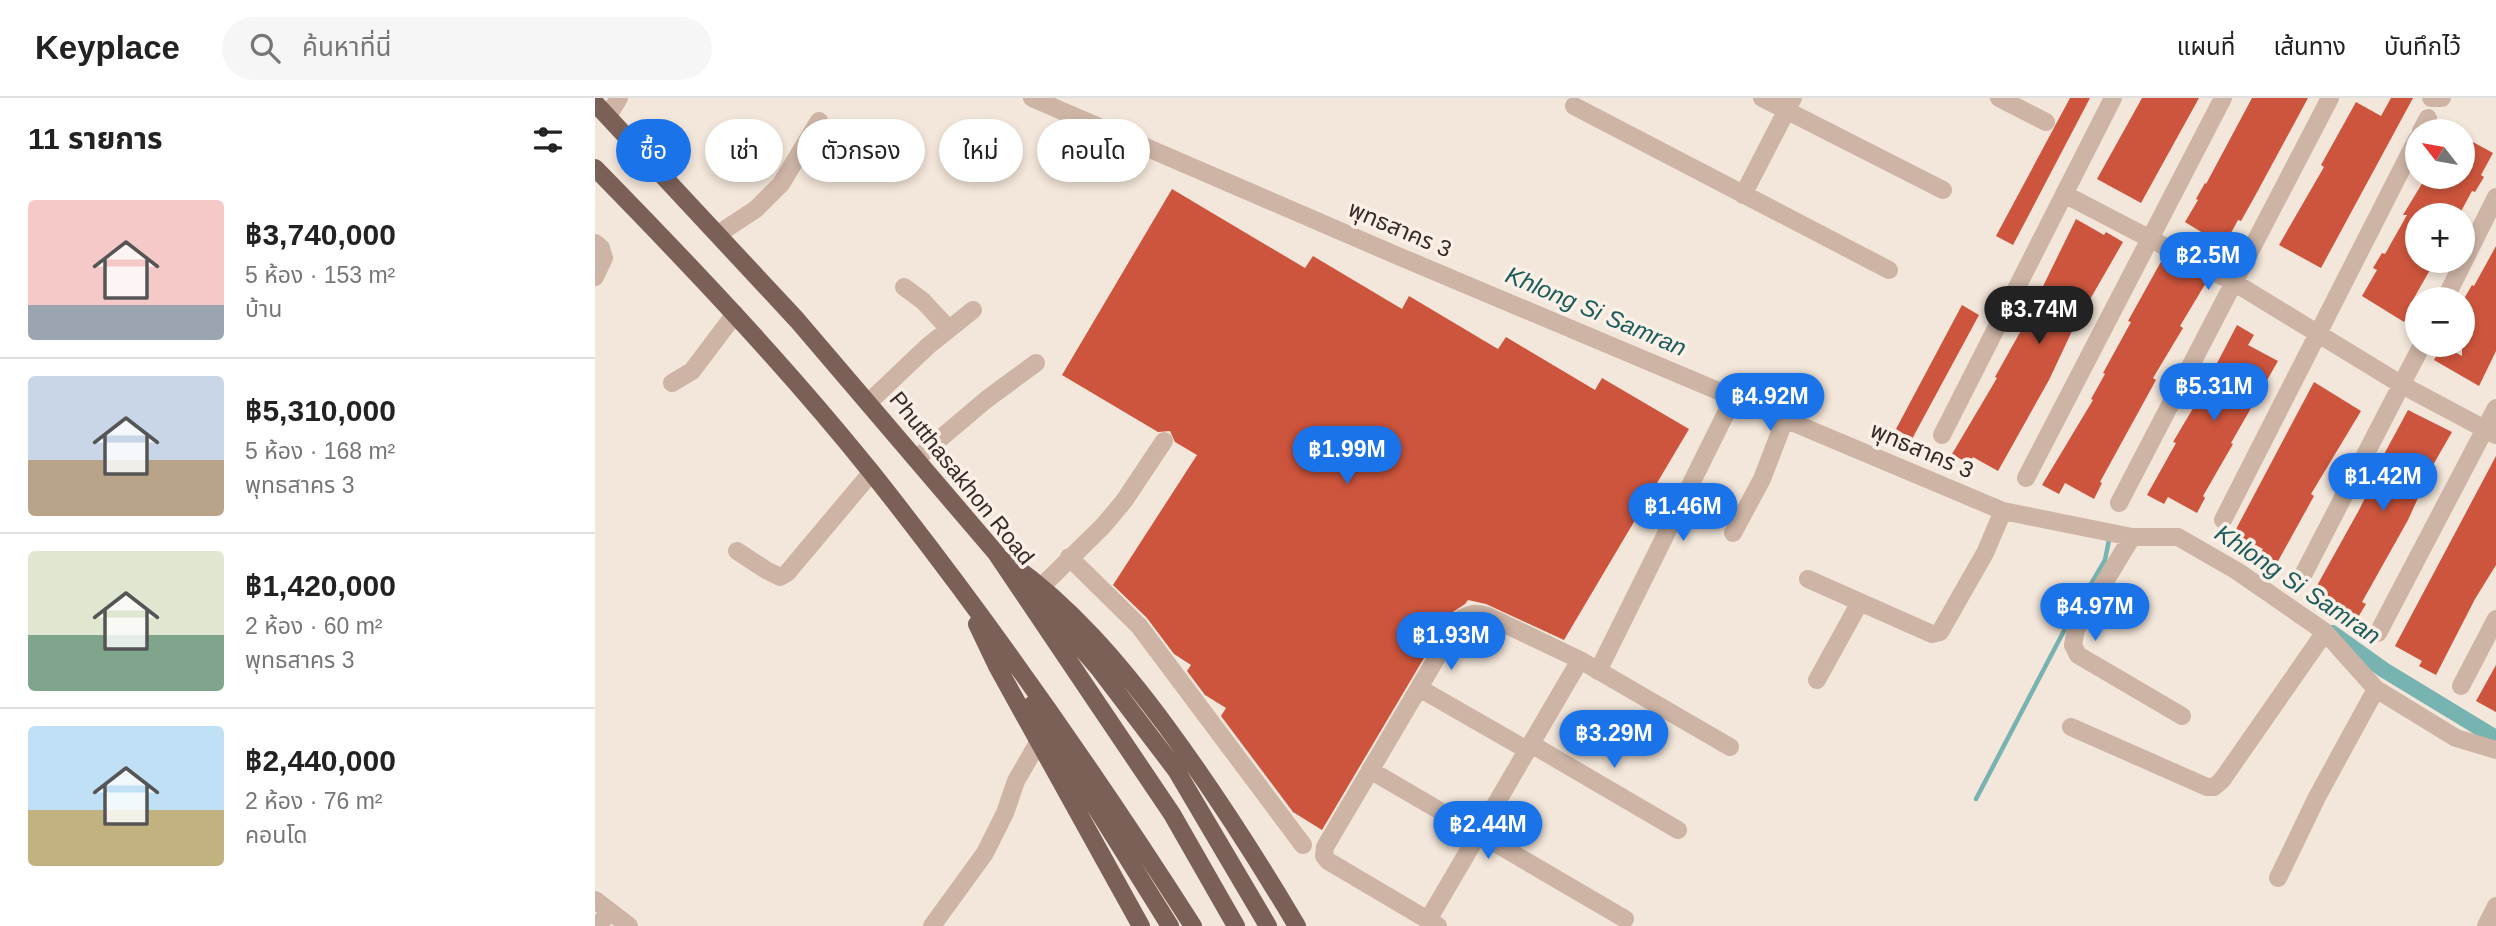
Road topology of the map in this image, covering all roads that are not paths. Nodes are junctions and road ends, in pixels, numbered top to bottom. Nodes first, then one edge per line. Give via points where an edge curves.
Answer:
1 (619, 98) edge
2 (1032, 98) edge
3 (1762, 98) edge
4 (1999, 98) edge
5 (2113, 98) edge
6 (2223, 98) edge
7 (2330, 98) edge
8 (2431, 98) edge
9 (2442, 98) edge
10 (1790, 104) edge
11 (1574, 106) dead end
12 (601, 110) edge
13 (2046, 122) dead end
14 (797, 156) edge
15 (2405, 162) edge
16 (595, 167) edge
17 (1943, 190) dead end
18 (2064, 194) junction
19 (1743, 195) junction
20 (2496, 197) edge
21 (718, 234) junction
22 (2150, 239) junction
23 (595, 243) edge
24 (1889, 270) dead end
25 (595, 277) edge
26 (2235, 283) junction
27 (904, 287) dead end
28 (2451, 287) edge
29 (973, 310) dead end
30 (735, 314) junction
31 (949, 329) junction
32 (2317, 334) junction
33 (2416, 357) edge
34 (1036, 363) dead end
35 (672, 383) dead end
36 (2402, 386) junction
37 (1734, 397) junction
38 (868, 403) junction
39 (2496, 408) edge
40 (1785, 419) junction
41 (2491, 432) edge
42 (1942, 435) dead end
43 (1164, 441) dead end
44 (916, 459) junction
45 (871, 473) junction
46 (2026, 478) dead end
47 (2119, 503) dead end
48 (2003, 510) junction
49 (2223, 520) dead end
50 (1733, 533) dead end
51 (2132, 537) junction
52 (737, 551) dead end
53 (996, 553) junction
54 (1069, 557) junction
55 (2303, 575) dead end
56 (1808, 579) dead end
57 (954, 580) junction
58 (1041, 587) junction
59 (1860, 602) junction
60 (2496, 619) edge
61 (2325, 632) junction
62 (2378, 633) dead end
63 (1580, 660) junction
64 (1598, 670) junction
65 (1817, 680) dead end
66 (2461, 686) dead end
67 (1419, 688) junction
68 (2376, 689) junction
69 (2182, 716) dead end
70 (2071, 727) dead end
71 (1039, 741) junction
72 (1529, 747) junction
73 (1730, 747) dead end
74 (2496, 750) edge
75 (1370, 770) junction
76 (1678, 830) dead end
77 (1479, 833) junction
78 (1303, 845) dead end
79 (2278, 877) dead end
80 (595, 900) edge
81 (2496, 906) edge
82 (610, 912) junction
83 (1625, 919) dead end
84 (1433, 923) edge
85 (597, 926) edge
86 (629, 926) edge
87 (932, 926) edge
88 (1141, 926) edge
89 (1170, 926) edge
90 (1193, 926) edge
91 (1236, 926) edge
92 (1268, 926) edge
93 (1297, 926) edge
94 (2486, 926) edge

1 - 12 street
2 - 37 street, พุทธสาคร 3
3 - 10 street
4 - 13 street
5 - 18 street
6 - 22 street
7 - 26 street
8 - 9 street
10 - 17 street
10 - 19 street
11 - 19 street
12 - 21 main road, Phutthasakhon Road
14 - 21 street via 775,191
15 - 32 street
16 - 30 main road
18 - 22 street
18 - 42 street
19 - 24 street
20 - 28 street
21 - 38 main road, Phutthasakhon Road
22 - 26 street
22 - 46 street
23 - 25 street via 604,258
26 - 32 street
26 - 47 street
27 - 31 street
29 - 31 street
30 - 35 street via 692,371
30 - 45 main road
31 - 38 street
32 - 36 street
32 - 49 street
33 - 36 street
34 - 44 street
36 - 41 street
36 - 55 street
37 - 40 street, พุทธสาคร 3
37 - 64 street
38 - 44 main road, Phutthasakhon Road
39 - 41 street
40 - 48 street, พุทธสาคร 3
40 - 50 street via 1762,479
41 - 62 street
43 - 54 street via 1124,501
44 - 53 main road, Phutthasakhon Road
45 - 52 street via 787,573 780,577 772,574
45 - 57 main road
48 - 51 street, พุทธสาคร 3
48 - 59 street via 1985,553 1940,632 1932,634
51 - 61 street, พุทธสาคร 3 via 2178,537
51 - 69 street via 2076,629 2073,645 2078,655
53 - 58 main road
53 - 91 main road, Phutthasakhon Road via 1172,814
53 - 92 main road via 1074,638 1177,770
54 - 58 street
54 - 78 street via 1139,626
56 - 59 street
57 - 71 main road
57 - 89 main road
57 - 90 main road via 1073,743
58 - 93 main road via 1132,680 1238,827
59 - 65 street
60 - 66 street
61 - 68 street, พุทธสาคร 3
61 - 70 street via 2214,787
63 - 64 street
63 - 67 street via 1477,613 1467,614
63 - 72 street
64 - 73 street
67 - 72 street
67 - 75 street
68 - 74 street, พุทธสาคร 3 via 2456,737
68 - 79 street
71 - 87 street via 985,853
71 - 88 main road
72 - 76 street
72 - 77 street
75 - 77 street
75 - 84 street via 1325,846 1324,856
77 - 83 street
77 - 84 street
80 - 82 street
81 - 94 street
82 - 85 street
82 - 86 street

